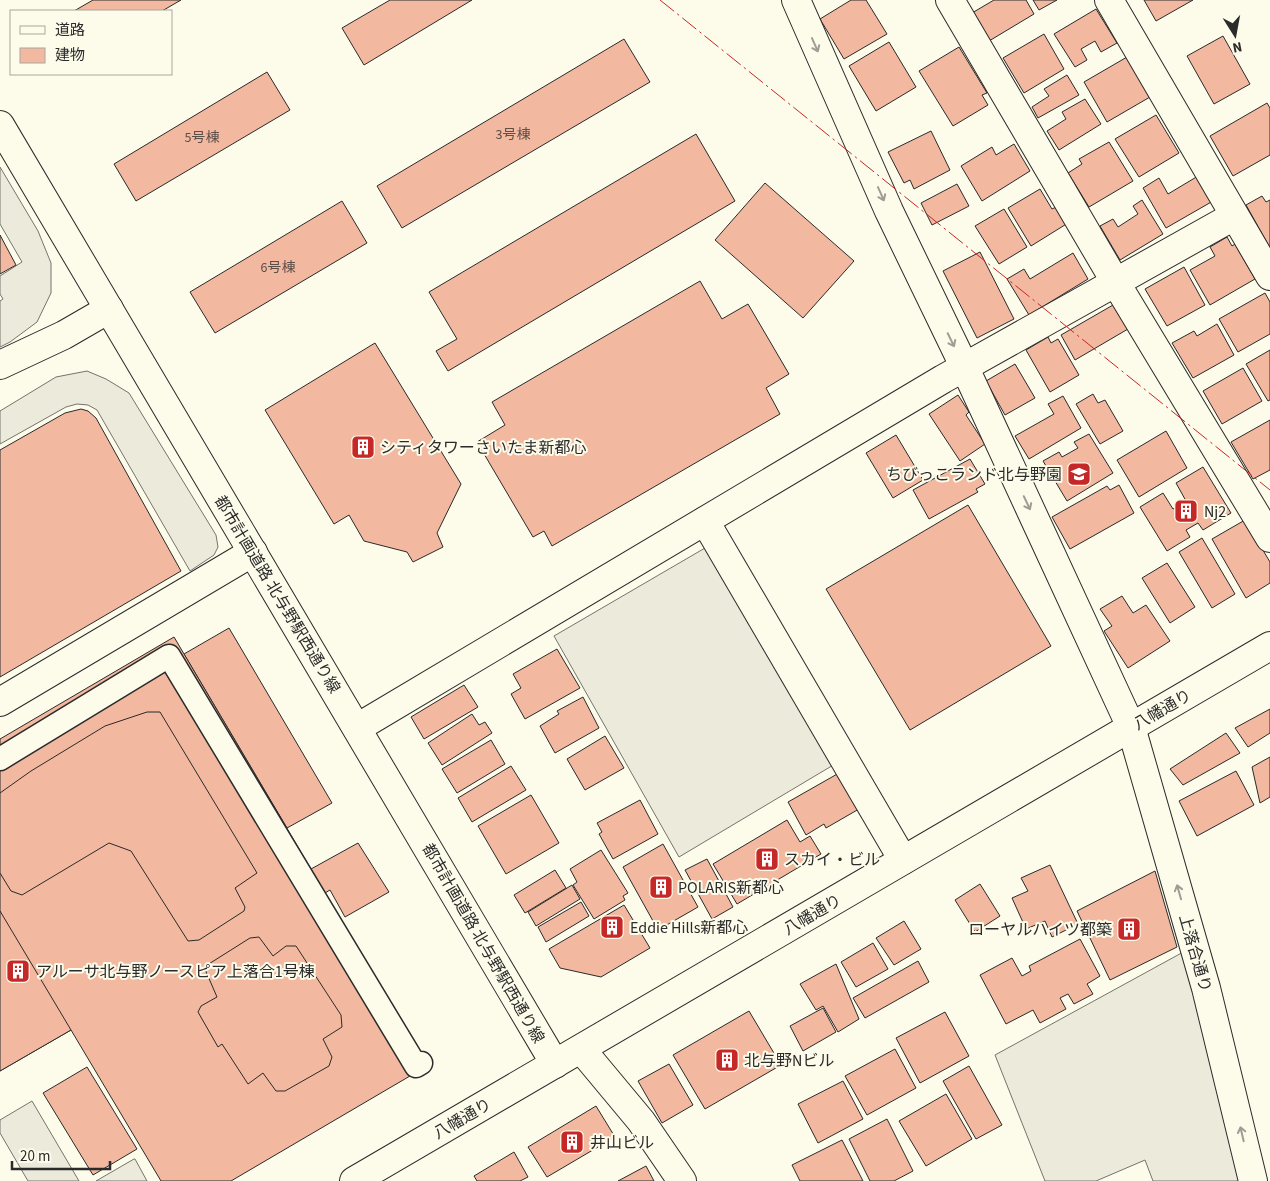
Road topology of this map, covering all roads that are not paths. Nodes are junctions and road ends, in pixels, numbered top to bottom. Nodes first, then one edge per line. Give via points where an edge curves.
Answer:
1 (796, 0) edge
2 (950, 0) edge
3 (1109, 0) edge
4 (0, 125) edge
5 (1234, 216) junction
6 (1270, 276) edge
7 (1116, 282) junction
8 (108, 309) junction
9 (0, 365) edge
10 (964, 366) junction
11 (705, 521) junction
12 (1270, 538) edge
13 (253, 552) junction
14 (1270, 646) edge
15 (0, 702) edge
16 (1131, 727) junction
17 (357, 728) junction
18 (0, 759) edge
19 (903, 860) junction
20 (581, 1049) junction
21 (421, 1063) dead end
22 (555, 1064) junction
23 (354, 1181) edge
24 (682, 1181) edge
25 (1253, 1181) edge

1 -> 10 street, 上落合通り via 889,211
2 - 7 street
3 - 5 street
4 - 8 street, 都市計画道路 北与野駅西通り線
5 - 6 street
5 - 7 street
7 - 10 street
7 - 12 street
8 - 9 street
8 - 13 street, 都市計画道路 北与野駅西通り線
10 - 11 street
10 -> 16 street, 上落合通り
11 - 17 street
11 - 19 street
13 - 15 street
13 - 17 street, 都市計画道路 北与野駅西通り線
14 - 16 street, 八幡通り
16 - 19 street, 八幡通り
25 -> 16 street, 上落合通り via 1206,988
17 - 22 street, 都市計画道路 北与野駅西通り線
18 - 21 street via 169,656 416,1066
19 - 20 street, 八幡通り
20 - 22 street, 八幡通り
20 - 24 street via 641,1121
22 - 23 street, 八幡通り

